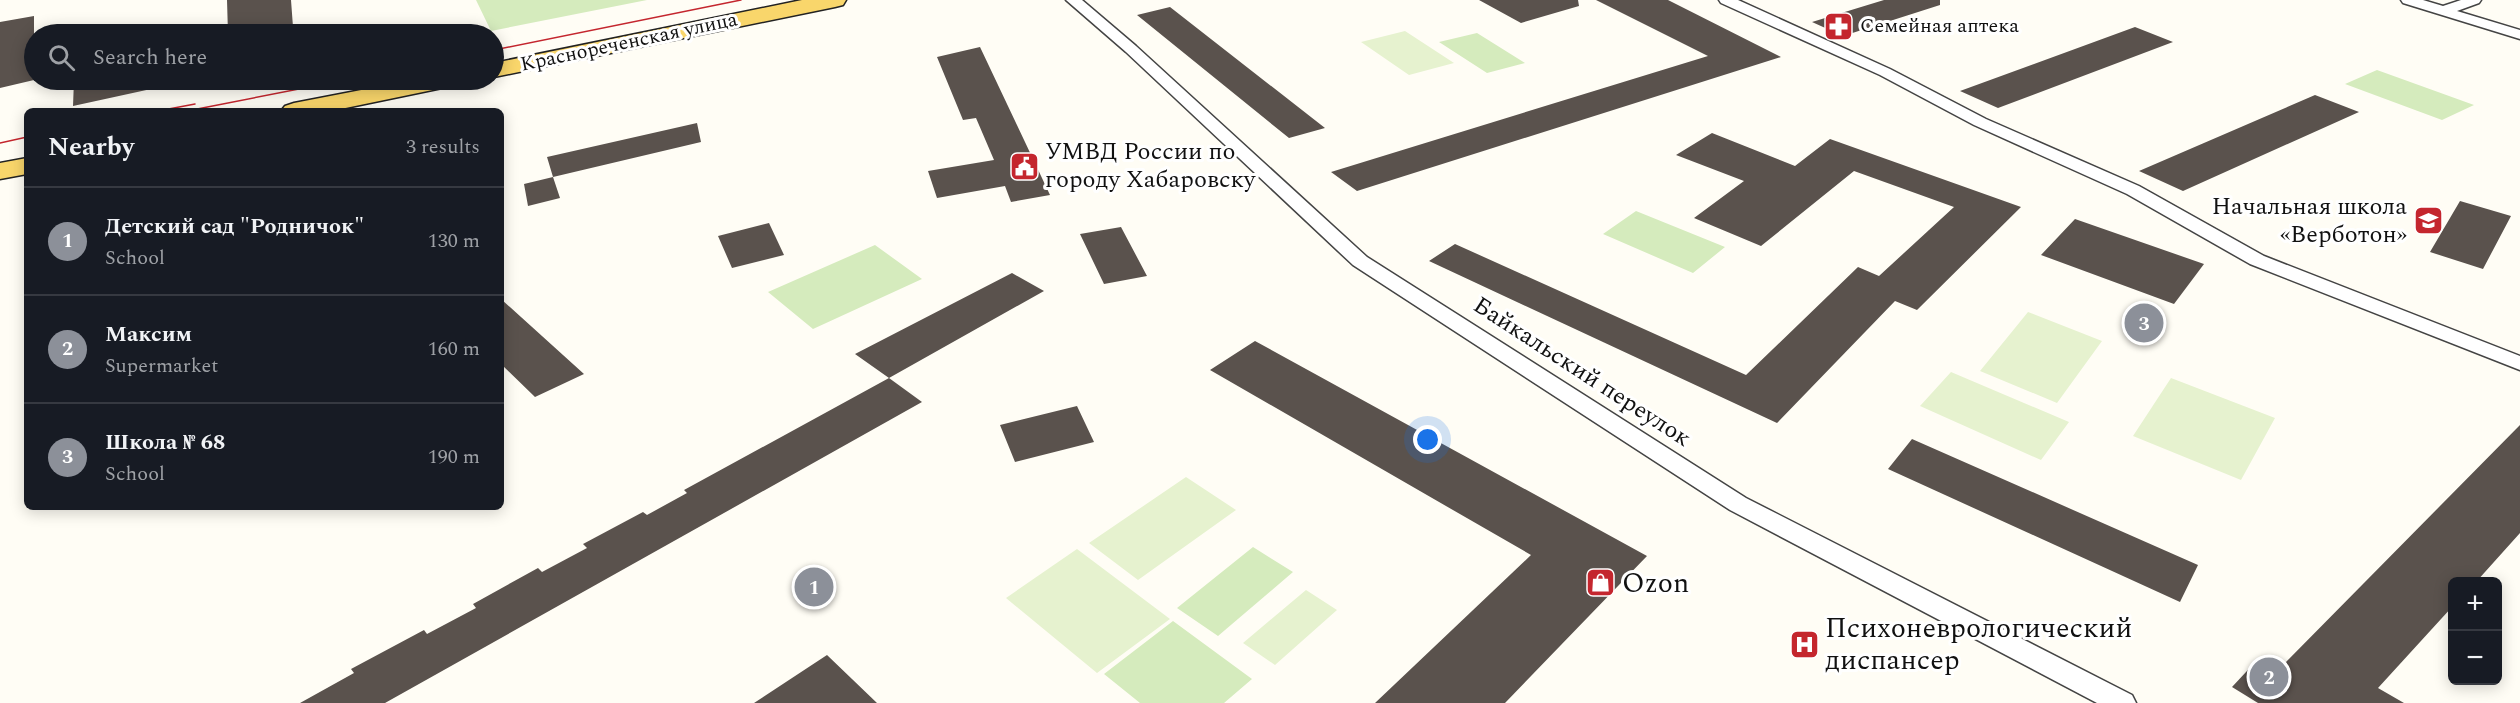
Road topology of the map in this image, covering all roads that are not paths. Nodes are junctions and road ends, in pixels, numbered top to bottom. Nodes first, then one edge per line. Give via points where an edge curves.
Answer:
1 (835, 0) edge
2 (1073, 0) edge
3 (1726, 0) edge
4 (2408, 0) edge
5 (2474, 0) edge
6 (2443, 11) junction
7 (2520, 35) edge
8 (504, 68) edge
9 (398, 90) edge
10 (309, 108) edge
11 (24, 167) edge
12 (0, 171) edge
13 (2520, 364) edge
14 (2122, 703) edge

1 - 8 main road, Краснореченская улица
2 - 14 street, Байкальский переулок via 1360,261 1738,504
3 - 13 street via 1885,72 1980,122 2133,190 2258,260
4 - 6 street
5 - 6 street
6 - 7 street
9 - 10 main road
11 - 12 main road

